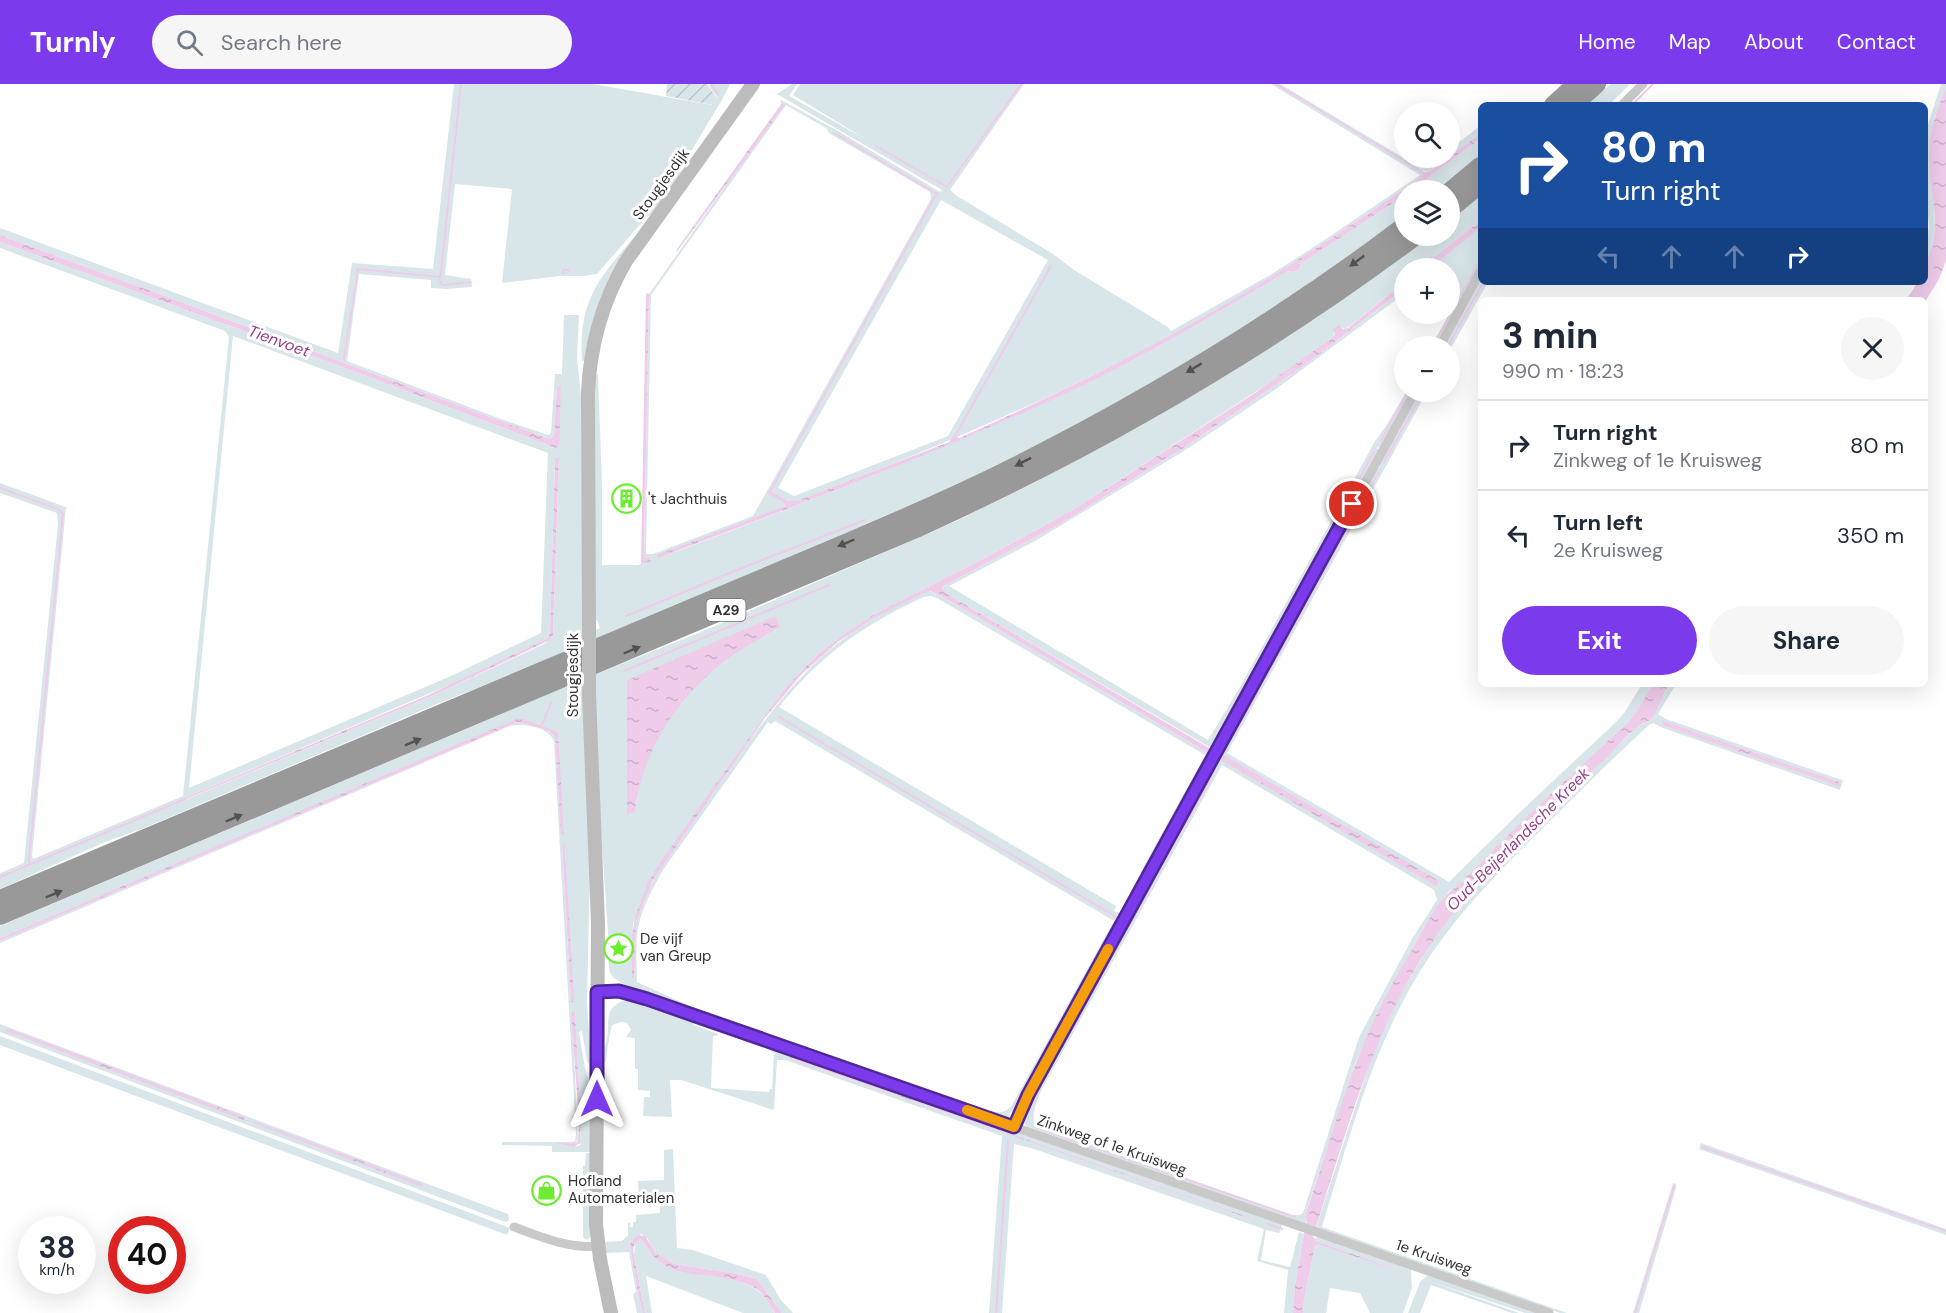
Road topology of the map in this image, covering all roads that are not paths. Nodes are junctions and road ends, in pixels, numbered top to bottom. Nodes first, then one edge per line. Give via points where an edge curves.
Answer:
1 (753, 84) edge
2 (1576, 84) edge
3 (1597, 84) edge
4 (1643, 84) edge
5 (1556, 102) edge
6 (1577, 102) edge
7 (1625, 102) edge
8 (1478, 168) edge
9 (1460, 183) edge
10 (1478, 187) edge
11 (1460, 201) edge
12 (1394, 233) edge
13 (1402, 246) edge
14 (1478, 276) edge
15 (1445, 336) edge
16 (1409, 402) edge
17 (0, 899) edge
18 (0, 916) edge
19 (597, 992) junction
20 (1014, 1127) junction
21 (514, 1227) dead end
22 (1310, 1230) joint
23 (598, 1246) junction
24 (611, 1313) edge
25 (1549, 1313) edge

1 - 19 street, Stougjesdijk, bridge via 627,261 608,296 590,362 589,625
2 - 5 highway
3 - 6 highway
4 - 7 street
8 - 9 highway
10 - 11 highway
12 -> 17 highway, A29 via 1196,367 1010,469 927,508
18 -> 13 highway, A29 via 792,582 1011,484 1213,374
14 - 15 street
16 - 20 street via 1028,1095
19 - 20 street, Zinkweg of 1e Kruisweg via 619,991 647,999
19 - 23 street, Stougjesdijk
20 - 22 street, Zinkweg of 1e Kruisweg
21 - 23 street via 570,1245
22 - 25 street, 1e Kruisweg
23 - 24 street, Stougjesdijk

